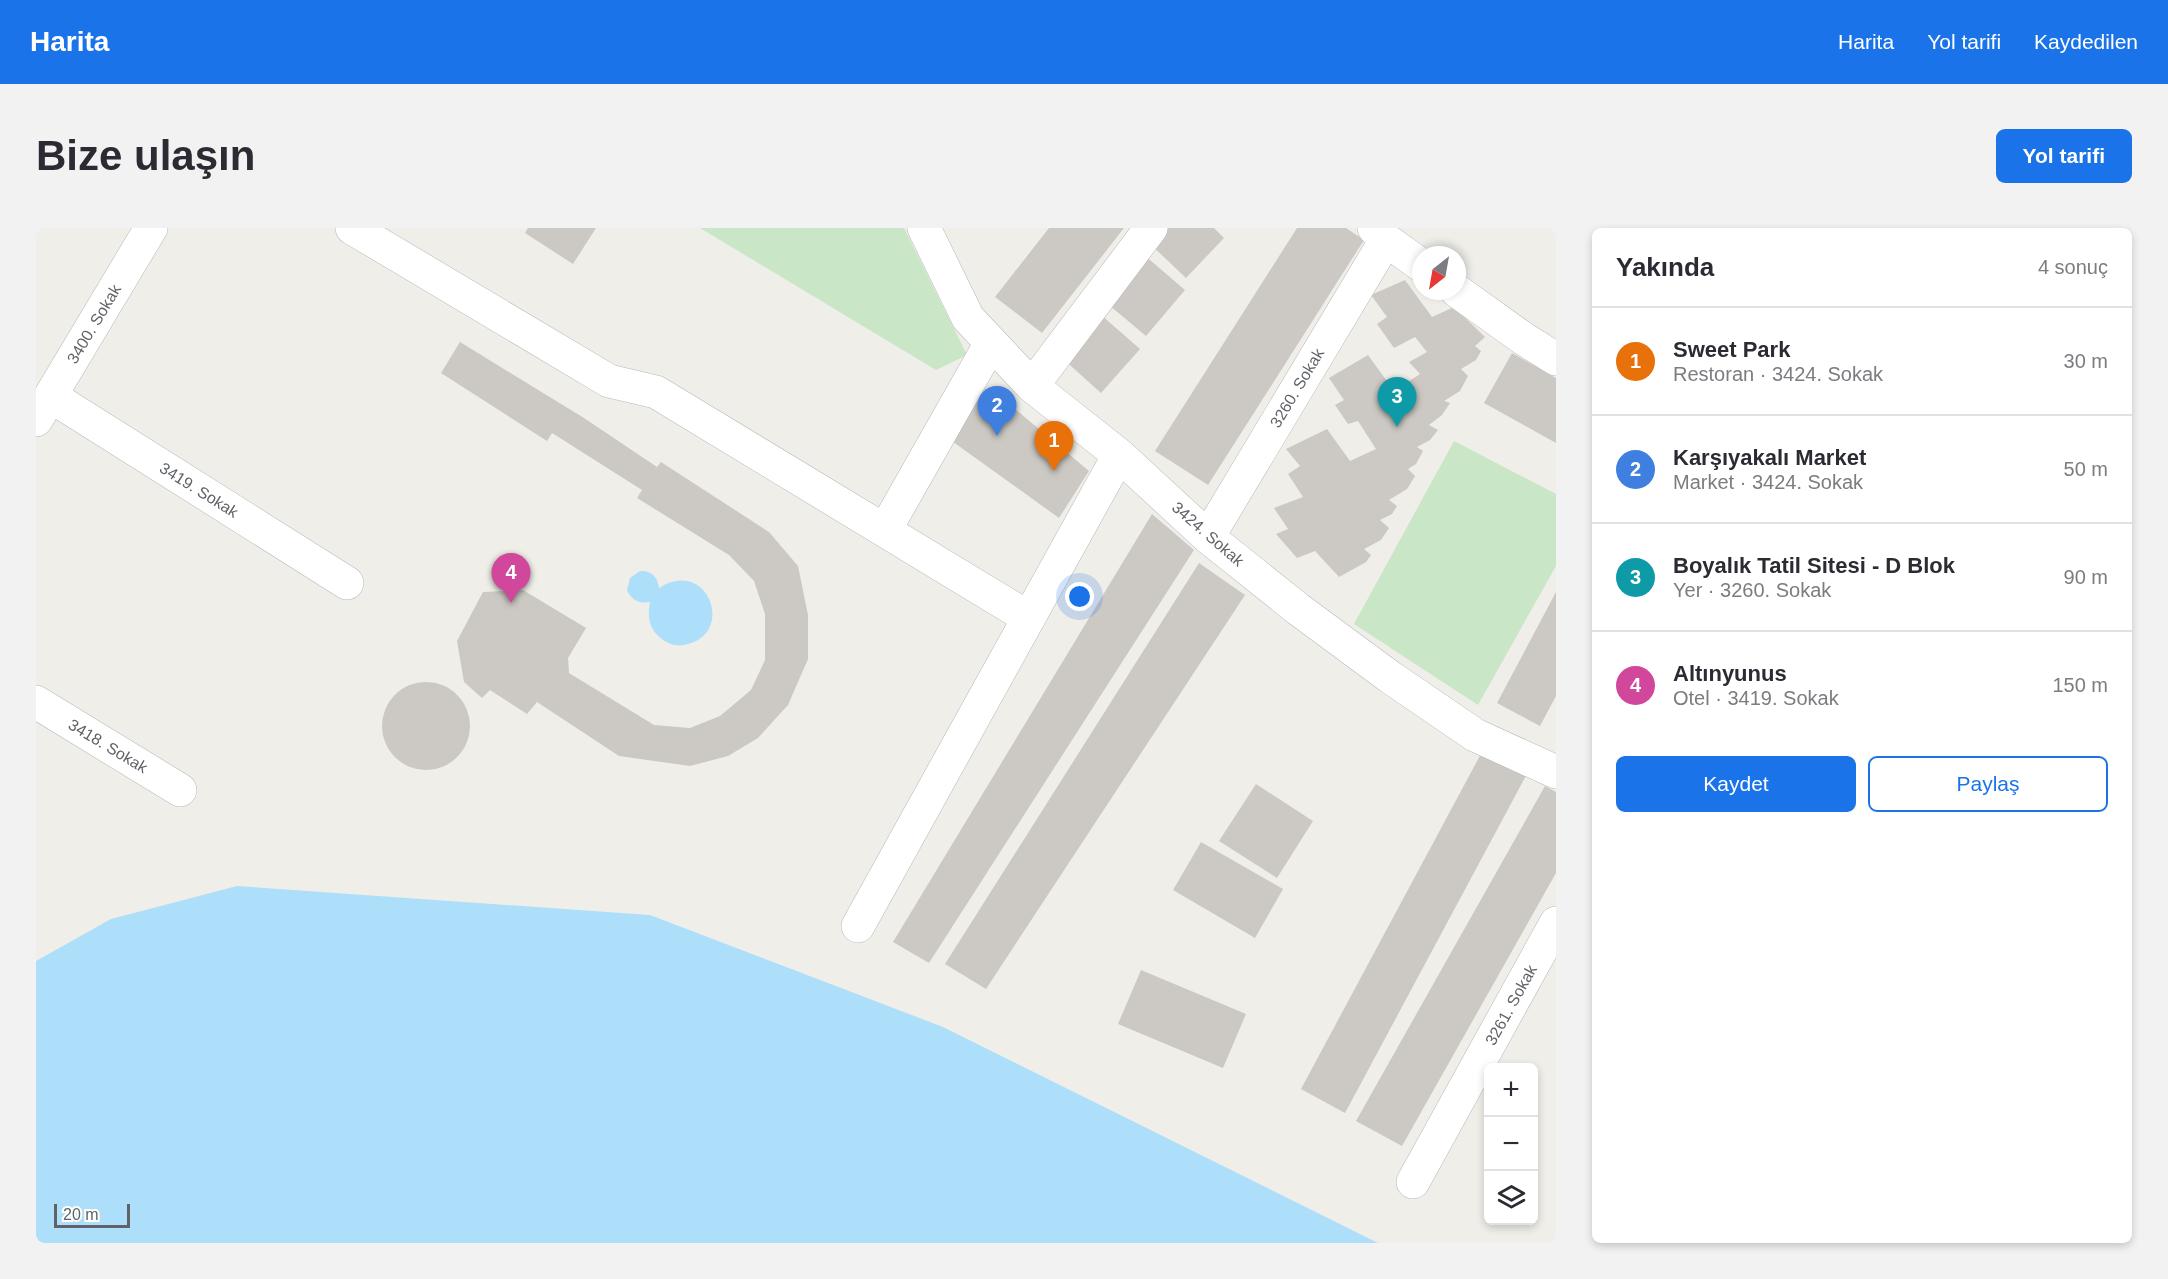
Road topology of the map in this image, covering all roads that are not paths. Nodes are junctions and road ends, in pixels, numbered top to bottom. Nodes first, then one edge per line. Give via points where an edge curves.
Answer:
1 (151, 228) edge
2 (352, 228) edge
3 (924, 228) edge
4 (1151, 228) edge
5 (1380, 234) edge
6 (1412, 258) edge
7 (1466, 297) edge
8 (991, 343) junction
9 (1556, 359) edge
10 (1032, 386) junction
11 (44, 408) edge
12 (1119, 455) junction
13 (885, 530) junction
14 (1208, 537) junction
15 (347, 583) dead end
16 (1029, 618) junction
17 (36, 702) edge
18 (1556, 772) edge
19 (180, 790) dead end
20 (1556, 923) edge
21 (858, 926) dead end
22 (1413, 1182) dead end

1 - 11 street, 3400. Sokak
2 - 13 street via 609,381 656,392
3 - 8 street, 3424. Sokak via 968,318
4 - 10 street
5 - 6 street
5 - 14 street, 3260. Sokak
7 - 9 street
8 - 10 street, 3424. Sokak
8 - 13 street
10 - 12 street, 3424. Sokak
11 - 15 street, 3419. Sokak
12 - 14 street, 3424. Sokak
12 - 16 street
13 - 16 street
14 - 18 street, 3424. Sokak via 1298,609 1475,735
16 - 21 street
17 - 19 street, 3418. Sokak
20 - 22 street, 3261. Sokak

